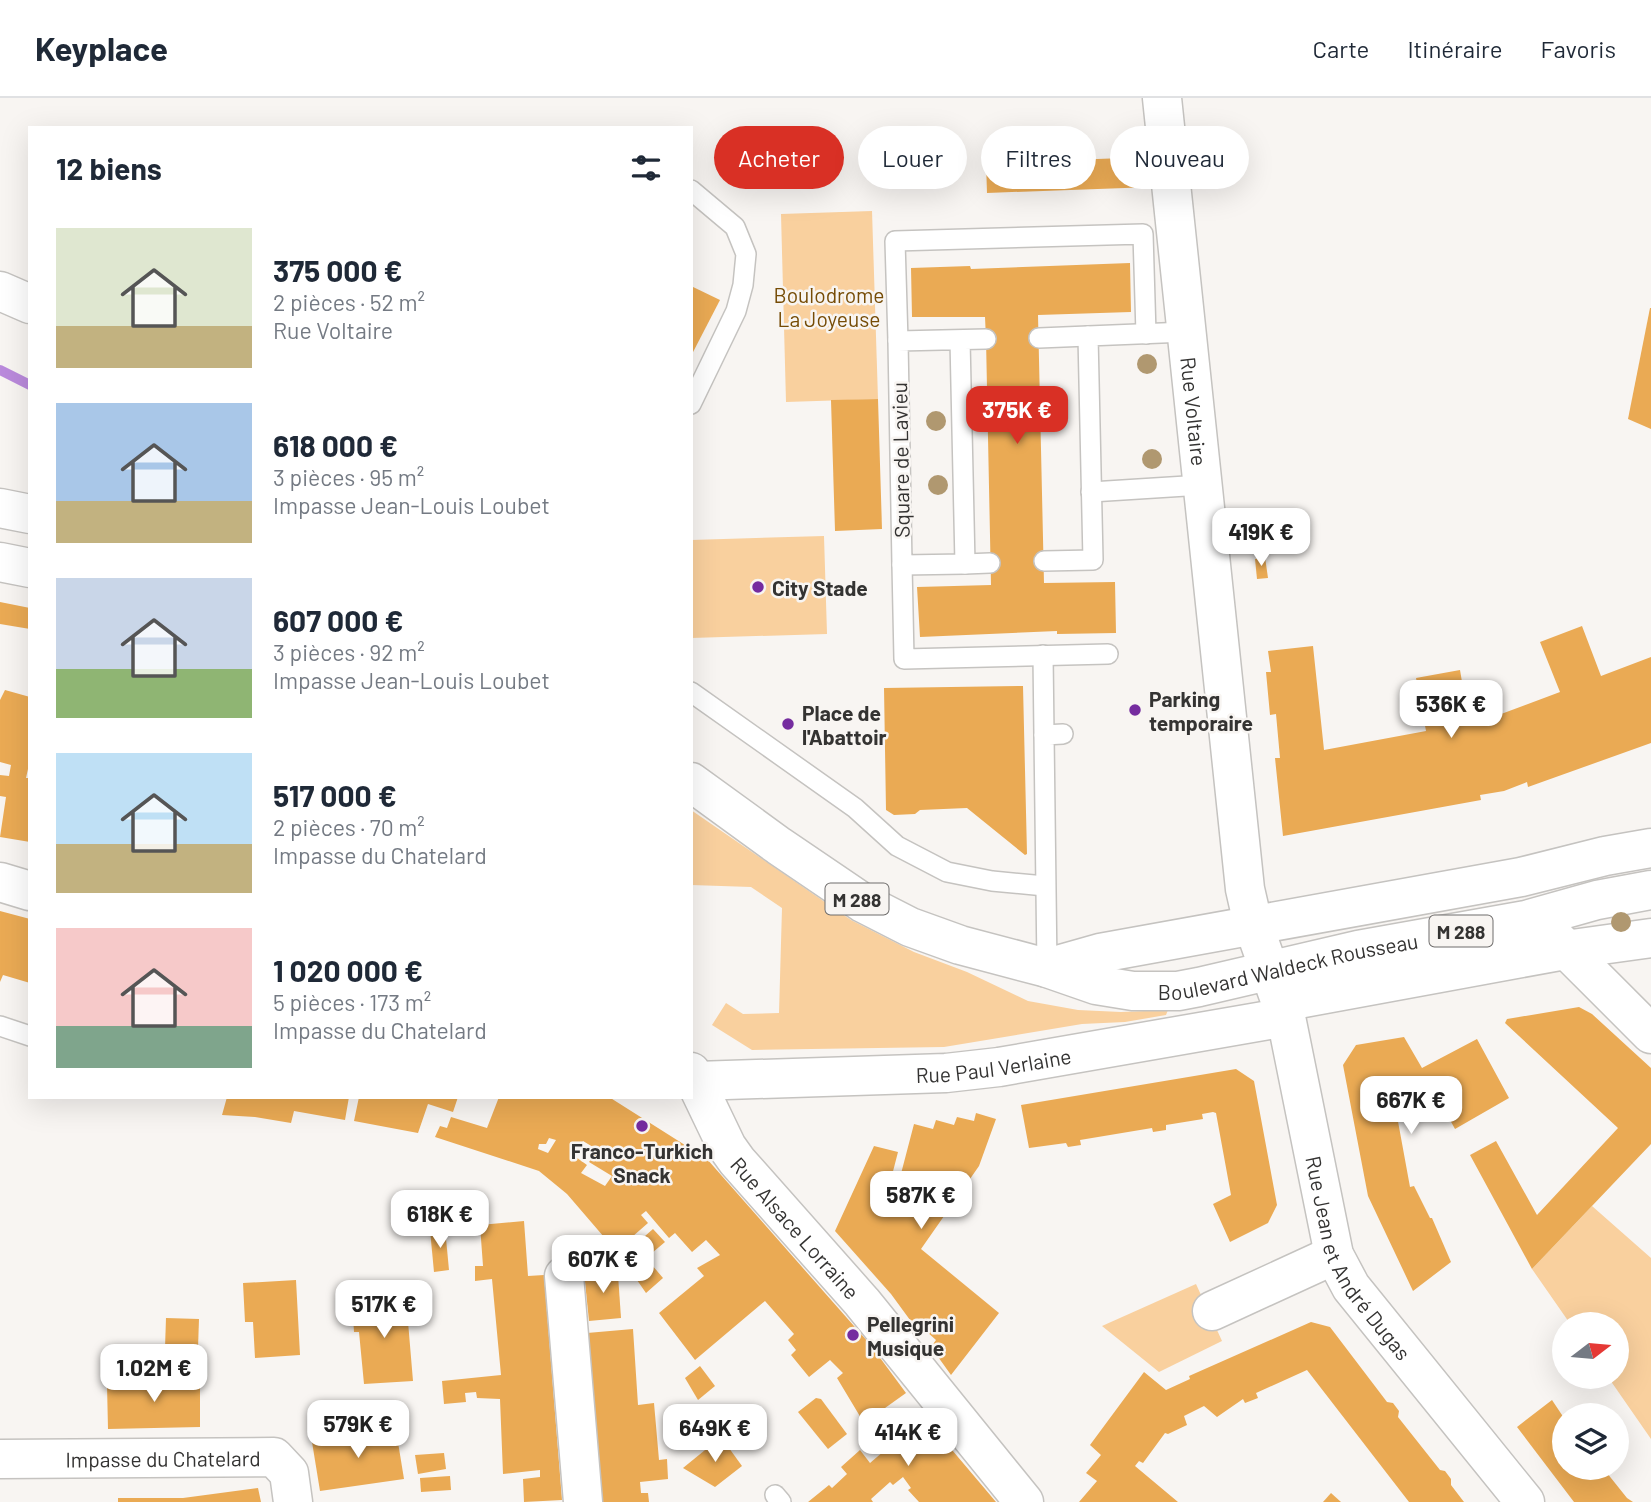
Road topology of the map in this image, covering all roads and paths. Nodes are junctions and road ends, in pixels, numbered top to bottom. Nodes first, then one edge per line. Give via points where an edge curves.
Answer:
1 (1163, 98) edge
2 (693, 192) edge
3 (0, 291) edge
4 (28, 303) edge
5 (1186, 332) junction
6 (1146, 334) junction
7 (1088, 336) junction
8 (1039, 338) dead end
9 (986, 339) dead end
10 (960, 340) junction
11 (898, 341) junction
12 (693, 400) edge
13 (1202, 485) junction
14 (1091, 492) junction
15 (0, 508) edge
16 (28, 513) edge
17 (1044, 561) dead end
18 (0, 562) edge
19 (990, 563) dead end
20 (965, 564) junction
21 (902, 565) junction
22 (28, 568) edge
23 (1108, 654) dead end
24 (1043, 655) junction
25 (693, 693) edge
26 (693, 783) edge
27 (1651, 848) edge
28 (0, 882) edge
29 (1045, 886) junction
30 (28, 890) edge
31 (1651, 890) edge
32 (1536, 918) junction
33 (1253, 924) junction
34 (1651, 938) edge
35 (1564, 950) junction
36 (1047, 968) junction
37 (1280, 997) junction
38 (0, 1026) edge
39 (1651, 1034) edge
40 (28, 1035) edge
41 (694, 1076) edge
42 (1334, 1255) junction
43 (564, 1276) dead end
44 (1212, 1311) dead end
45 (0, 1459) edge
46 (293, 1502) edge
47 (583, 1502) edge
48 (1024, 1502) edge
49 (1525, 1502) edge

1 - 5 street, Rue Voltaire
2 - 12 lane via 735,227 746,254 736,311
3 - 4 street
5 - 6 lane
5 - 13 street, Rue Voltaire
6 - 7 lane
6 - 11 lane, Square de Lavieu via 1143,234 895,241
7 - 8 lane
7 - 14 lane
9 - 10 lane
10 - 11 lane
10 - 20 lane
11 - 21 lane, Square de Lavieu
13 - 14 lane
13 - 33 street, Rue Voltaire via 1200,554
14 - 17 lane via 1093,560
15 - 16 street
18 - 22 street
19 - 20 lane, Square de Lavieu
20 - 21 lane, Square de Lavieu
21 - 24 lane via 904,659
23 - 24 lane
24 - 29 lane via 1054,734
25 - 29 lane via 855,808 897,846 947,872
26 - 36 street, Boulevard Waldeck Rousseau / M 288 via 863,903 960,945
27 - 33 street, Boulevard Waldeck Rousseau / M 288 via 1521,877
28 - 30 street
29 - 36 lane
31 - 32 street, Boulevard Waldeck Rousseau / M 288
32 - 35 street
32 - 37 street, Boulevard Waldeck Rousseau / M 288 via 1358,950
33 - 36 street, Boulevard Waldeck Rousseau / M 288 via 1100,953
33 - 37 street, Rue Voltaire
34 - 35 street
35 - 37 street
35 - 39 street
36 - 37 street, Boulevard Waldeck Rousseau / M 288 via 1096,985 1133,991
37 - 41 street, Rue Paul Verlaine via 957,1072
37 - 42 street, Rue Jean et André Dugas
38 - 40 lane
41 - 48 street, Rue Alsace Lorraine via 737,1161 862,1302
42 - 44 street
42 - 49 street, Rue Jean et André Dugas via 1351,1287
43 - 47 street
45 - 46 street, Impasse du Chatelard via 274,1457 289,1474

